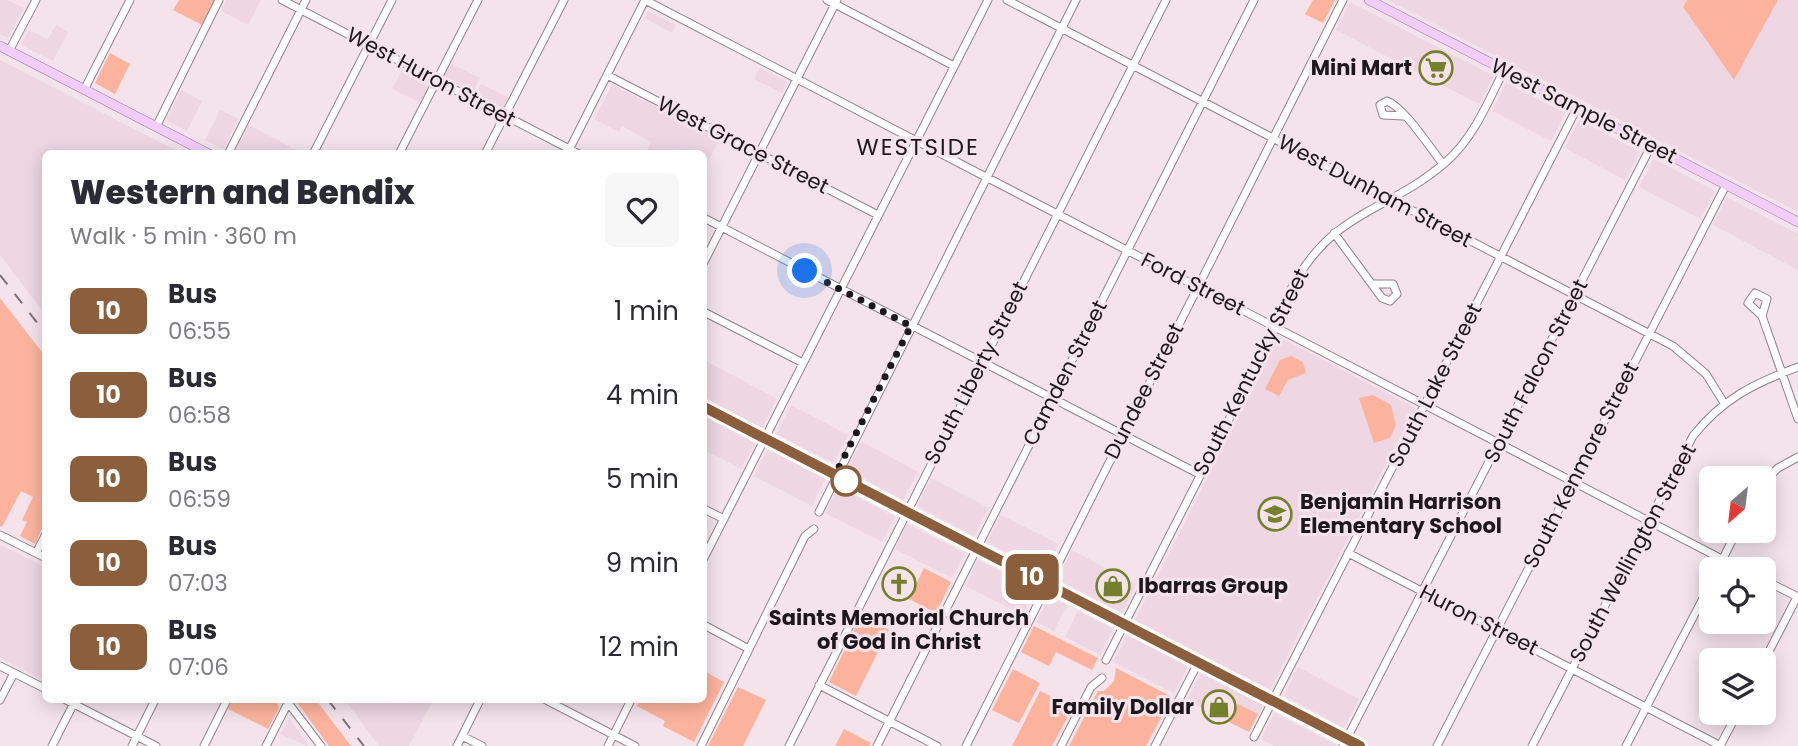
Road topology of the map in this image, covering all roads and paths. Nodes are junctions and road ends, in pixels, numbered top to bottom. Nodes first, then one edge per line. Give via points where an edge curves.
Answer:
1 (36, 0) edge
2 (130, 0) edge
3 (219, 0) edge
4 (282, 0) edge
5 (306, 0) edge
6 (391, 0) edge
7 (478, 0) edge
8 (564, 0) edge
9 (645, 0) edge
10 (988, 0) edge
11 (1007, 0) edge
12 (1076, 0) edge
13 (1166, 0) edge
14 (1254, 0) edge
15 (1343, 0) edge
16 (1370, 0) edge
17 (832, 1) edge
18 (301, 10) junction
19 (1062, 29) junction
20 (369, 45) junction
21 (0, 46) edge
22 (9, 51) junction
23 (1133, 65) junction
24 (954, 66) junction
25 (1504, 70) junction
26 (607, 75) junction
27 (797, 78) junction
28 (437, 80) junction
29 (84, 90) junction
30 (1202, 101) junction
31 (1577, 108) junction
32 (505, 116) junction
33 (1404, 116) dead end
34 (156, 127) junction
35 (1273, 138) junction
36 (916, 140) junction
37 (1651, 146) junction
38 (201, 150) edge
39 (230, 150) edge
40 (315, 150) edge
41 (401, 150) edge
42 (487, 150) edge
43 (564, 150) edge
44 (569, 150) edge
45 (759, 153) junction
46 (1443, 164) junction
47 (987, 177) junction
48 (1726, 185) junction
49 (1388, 198) junction
50 (1057, 214) junction
51 (878, 215) junction
52 (707, 220) edge
53 (1798, 222) edge
54 (721, 227) junction
55 (1334, 233) junction
56 (1127, 250) junction
57 (707, 255) edge
58 (1501, 257) junction
59 (1373, 284) dead end
60 (1197, 286) junction
61 (841, 289) junction
62 (1575, 294) junction
63 (707, 314) edge
64 (1762, 316) dead end
65 (911, 326) junction
66 (1274, 326) junction
67 (1649, 333) junction
68 (803, 363) junction
69 (982, 363) junction
70 (1798, 367) edge
71 (1782, 373) junction
72 (1052, 398) junction
73 (1724, 403) junction
74 (1424, 405) junction
75 (707, 409) edge
76 (1798, 419) edge
77 (1122, 435) junction
78 (765, 439) junction
79 (1499, 443) junction
80 (1798, 457) edge
81 (1776, 470) edge
82 (1200, 475) junction
83 (837, 476) junction
84 (1573, 481) junction
85 (707, 511) edge
86 (819, 512) dead end
87 (906, 512) junction
88 (723, 519) junction
89 (1648, 520) junction
90 (814, 529) dead end
91 (0, 535) edge
92 (42, 542) edge
93 (976, 548) junction
94 (707, 552) edge
95 (36, 553) junction
96 (1348, 553) junction
97 (42, 556) edge
98 (1719, 557) edge
99 (1046, 585) junction
100 (1776, 586) edge
101 (1423, 591) junction
102 (1798, 597) edge
103 (1699, 605) edge
104 (1124, 625) junction
105 (707, 627) edge
106 (1498, 629) junction
107 (1771, 648) edge
108 (749, 649) junction
109 (1105, 660) dead end
110 (1198, 663) junction
111 (0, 666) edge
112 (1572, 668) junction
113 (14, 673) junction
114 (1102, 678) dead end
115 (819, 685) junction
116 (42, 688) edge
117 (0, 701) edge
118 (1272, 701) junction
119 (71, 703) edge
120 (76, 703) edge
121 (154, 703) edge
122 (226, 703) edge
123 (287, 703) edge
124 (289, 703) edge
125 (478, 703) edge
126 (552, 703) edge
127 (629, 703) edge
128 (1647, 706) junction
129 (890, 722) junction
130 (1732, 725) edge
131 (613, 735) junction
132 (137, 736) junction
133 (462, 736) junction
134 (1254, 737) dead end
135 (1345, 743) edge
136 (52, 746) edge
137 (132, 746) edge
138 (156, 746) edge
139 (204, 746) edge
140 (266, 746) edge
141 (321, 746) edge
142 (457, 746) edge
143 (482, 746) edge
144 (608, 746) edge
145 (635, 746) edge
146 (701, 746) edge
147 (789, 746) edge
148 (877, 746) edge
149 (937, 746) edge
150 (966, 746) edge
151 (1061, 746) edge
152 (1155, 746) edge
153 (1360, 746) edge
154 (1437, 746) edge
155 (1532, 746) edge
156 (1626, 746) edge
157 (1721, 746) edge

1 - 22 street
2 - 29 street
3 - 34 street
4 - 18 street, West Huron Street
5 - 18 street
6 - 20 street
7 - 28 street
8 - 32 street
9 - 26 street
9 - 27 street, Ford Street
10 - 24 street
11 - 19 street, West Dunham Street
12 - 19 street
13 - 23 street, South Liberty Street
14 - 30 street, Camden Street
15 - 35 street, Dundee Street
16 - 25 main road, West Sample Street
17 - 24 street
17 - 27 street
18 - 20 street, West Huron Street
18 - 39 street
19 - 23 street, West Dunham Street
19 - 47 street
20 - 28 street, West Huron Street
20 - 40 street
21 - 22 main road
22 - 29 main road
23 - 30 street, West Dunham Street
23 - 50 street, South Liberty Street
24 - 36 street
25 - 31 main road, West Sample Street
25 - 46 street, South Kentucky Street via 1473,130
26 - 44 street
26 - 45 street, West Grace Street
27 - 36 street, Ford Street
27 - 45 street
28 - 32 street, West Huron Street
28 - 41 street
29 - 34 main road
30 - 35 street, West Dunham Street
30 - 56 street, Camden Street
31 - 37 main road, West Sample Street
31 - 58 street, South Lake Street
32 - 42 street
32 - 43 street, West Huron Street
33 - 46 street
34 - 38 main road
35 - 49 street, West Dunham Street
35 - 60 street, Dundee Street
36 - 47 street, Ford Street
36 - 51 street
37 - 48 main road, West Sample Street
37 - 62 street, South Falcon Street
45 - 51 street, West Grace Street
45 - 54 street
46 - 49 street, South Kentucky Street
47 - 50 street, Ford Street
47 - 65 street
48 - 53 main road, West Sample Street
48 - 67 street, South Kenmore Street
49 - 55 street, South Kentucky Street
49 - 58 street, West Dunham Street
50 - 56 street, Ford Street
50 - 69 street, South Liberty Street
51 - 61 street
52 - 54 street
54 - 57 street
54 - 61 street
55 - 59 street
55 - 66 street, South Kentucky Street via 1304,265
56 - 60 street, Ford Street
56 - 72 street, Camden Street
58 - 62 street, West Dunham Street
58 - 74 street, South Lake Street
60 - 66 street, Ford Street
60 - 77 street, Dundee Street
61 - 65 street
61 - 68 street
62 - 67 street, West Dunham Street
62 - 79 street, South Falcon Street
63 - 68 street
64 - 71 street
65 - 69 street
65 - 83 street
66 - 74 street, Ford Street
66 - 82 street, South Kentucky Street
67 - 73 street, West Dunham Street via 1695,362
67 - 84 street, South Kenmore Street
68 - 78 street
69 - 72 street
69 - 87 street, South Liberty Street
70 - 71 street, South Wellington Street
71 - 73 street, South Wellington Street via 1749,386
71 - 76 street
72 - 77 street
72 - 93 street, Camden Street
73 - 89 street, South Wellington Street via 1693,436
74 - 79 street, Ford Street
74 - 96 street, South Lake Street
75 - 78 main road
77 - 82 street
77 - 99 street, Dundee Street
78 - 83 main road
78 - 88 street
79 - 84 street, Ford Street
79 - 101 street, South Falcon Street
80 - 81 street
82 - 104 street, South Kentucky Street
83 - 86 street
83 - 87 main road
84 - 89 street, Ford Street
84 - 106 street, South Kenmore Street
85 - 88 street
87 - 93 main road
87 - 115 street, South Liberty Street
88 - 94 street
89 - 98 street, Ford Street
89 - 112 street, South Wellington Street
90 - 108 street via 805,536
91 - 95 street
92 - 95 street
93 - 99 main road
93 - 129 street, Camden Street
95 - 97 street
96 - 101 street, Huron Street
96 - 118 street, South Lake Street
99 - 104 main road
99 - 150 street, Dundee Street
100 - 102 street
101 - 106 street, Huron Street
101 - 135 street, South Falcon Street
102 - 107 street
103 - 128 street
104 - 109 street, South Kentucky Street
104 - 110 main road
105 - 108 street
106 - 112 street, Huron Street
106 - 154 street, South Kenmore Street
108 - 146 street
110 - 118 main road
110 - 152 street
111 - 113 street
112 - 128 street, Huron Street
112 - 155 street, South Wellington Street
113 - 116 street
113 - 117 street
114 - 151 street via 1091,687
115 - 129 street
115 - 147 street, South Liberty Street
118 - 134 street, South Lake Street
118 - 135 main road
119 - 136 street
120 - 132 street
121 - 132 street
122 - 139 street
123 - 140 street
124 - 141 street
125 - 133 street
126 - 131 street
127 - 131 street
128 - 156 street
128 - 157 street, Huron Street
129 - 148 street, Camden Street
129 - 149 street
130 - 157 street
131 - 144 street
131 - 145 street
132 - 137 street
132 - 138 street
133 - 142 street
133 - 143 street
135 - 153 main road

